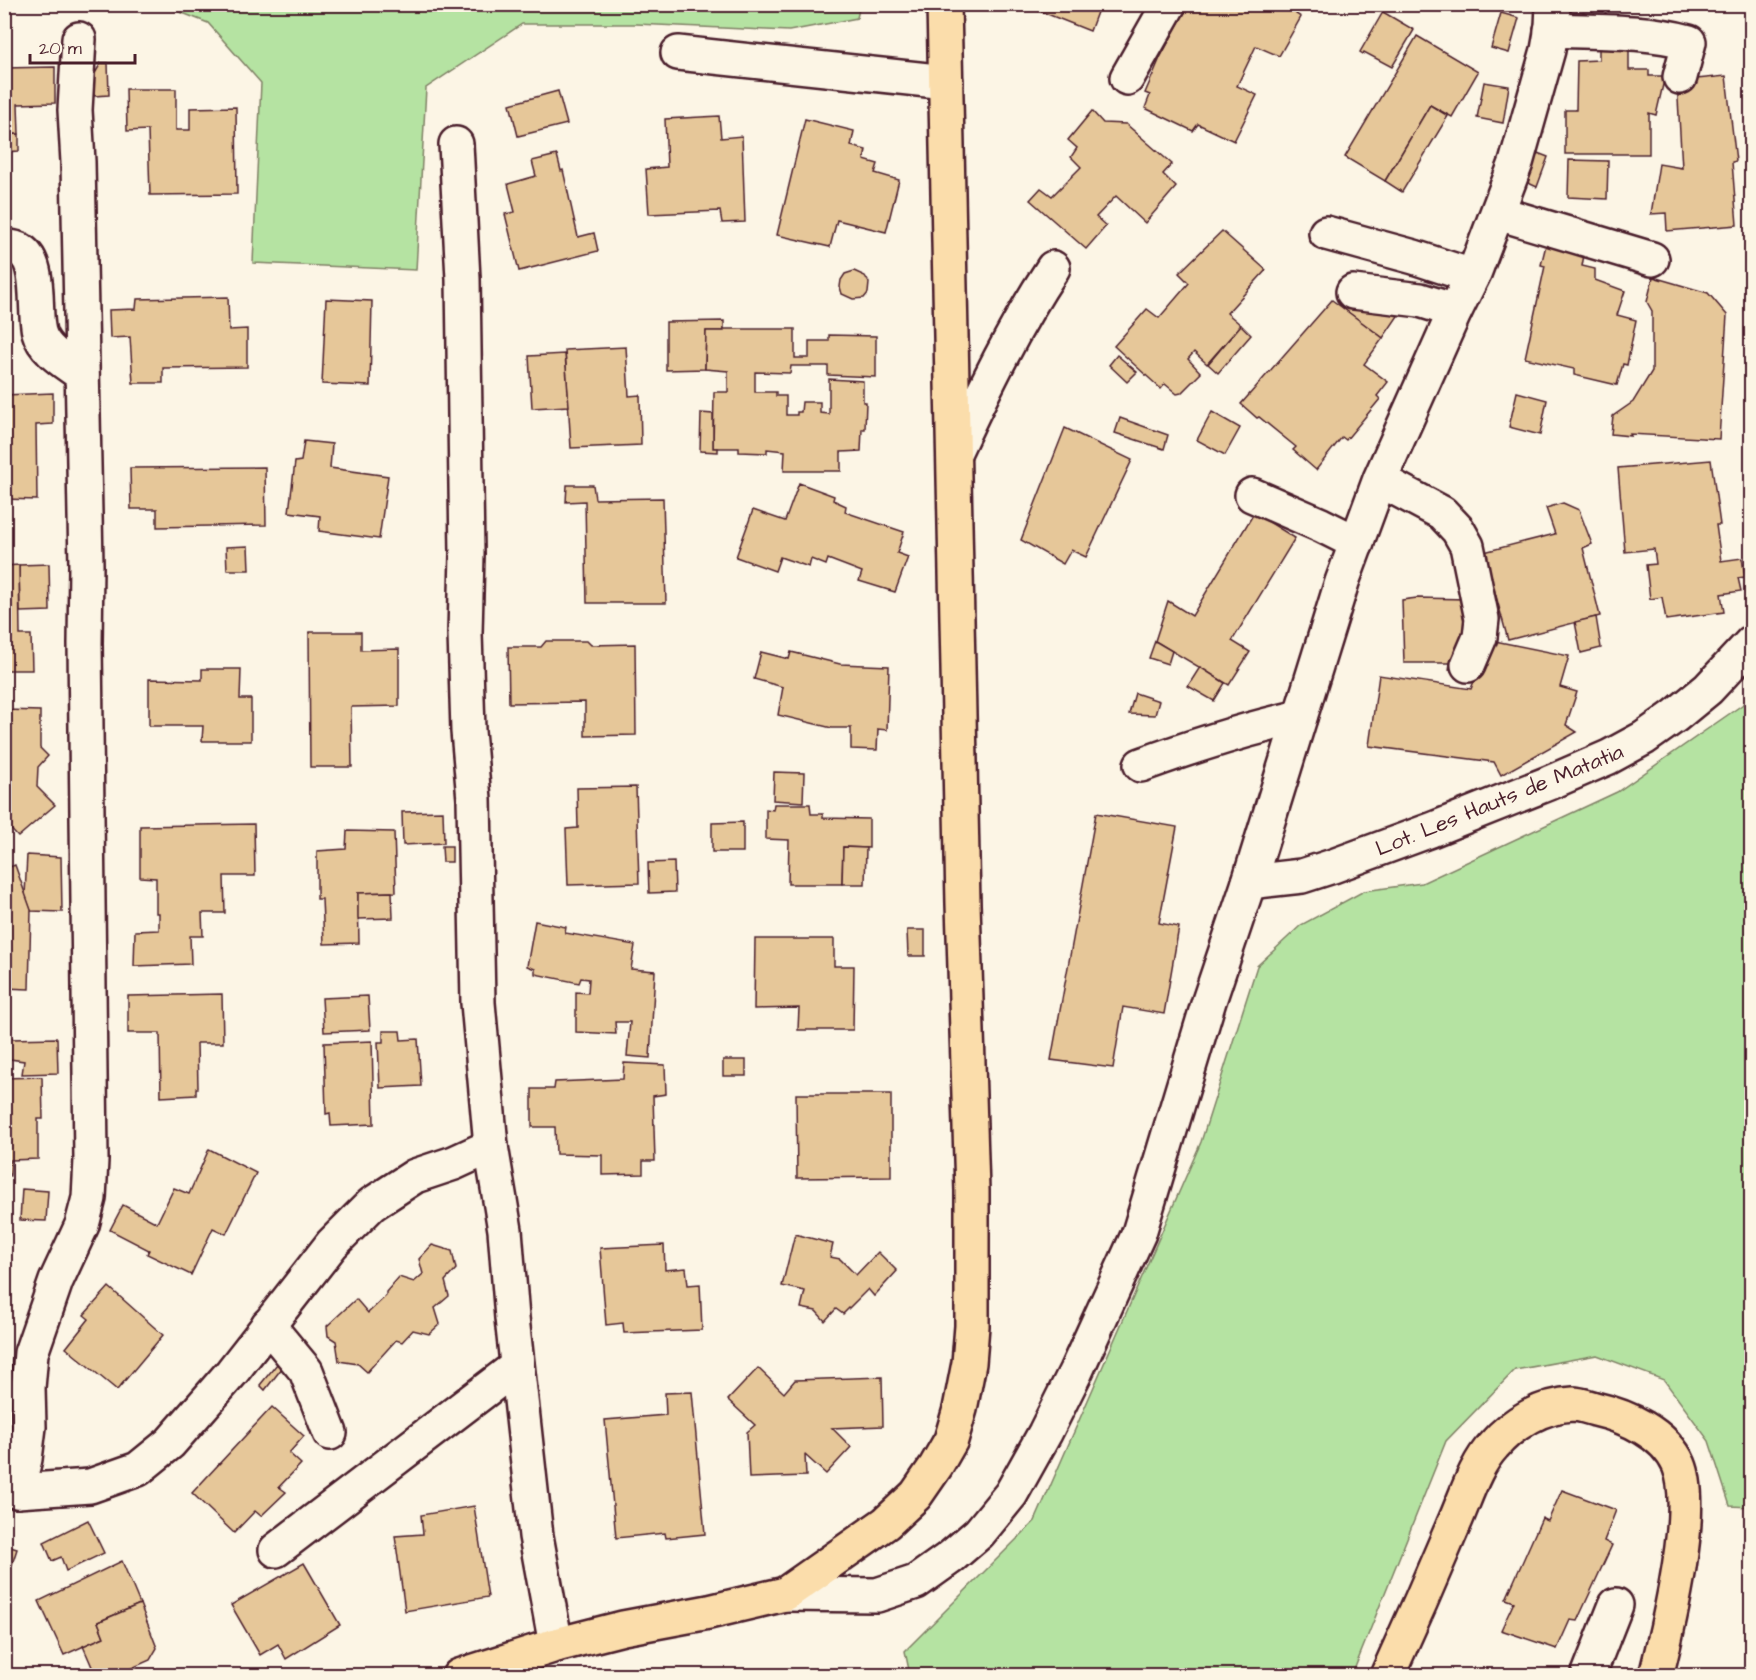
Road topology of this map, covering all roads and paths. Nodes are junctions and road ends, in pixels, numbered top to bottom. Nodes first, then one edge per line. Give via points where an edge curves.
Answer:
1 (944, 4) edge
2 (1169, 4) edge
3 (1552, 17) edge
4 (79, 39) dead end
5 (678, 53) dead end
6 (1680, 77) dead end
7 (1127, 78) dead end
8 (946, 82) junction
9 (456, 144) dead end
10 (1498, 213) junction
11 (1326, 233) dead end
12 (4, 246) edge
13 (1652, 259) dead end
14 (1053, 268) dead end
15 (1472, 276) junction
16 (1353, 292) dead end
17 (1455, 311) junction
18 (82, 375) junction
19 (955, 451) junction
20 (1380, 480) junction
21 (1252, 495) dead end
22 (1357, 543) junction
23 (1752, 642) edge
24 (1468, 665) dead end
25 (1300, 717) junction
26 (1140, 765) dead end
27 (1249, 882) junction
28 (491, 1146) junction
29 (268, 1325) junction
30 (517, 1366) junction
31 (330, 1433) dead end
32 (11, 1490) edge
33 (276, 1550) dead end
34 (785, 1594) junction
35 (1616, 1605) dead end
36 (556, 1645) junction
37 (459, 1676) edge
38 (1387, 1676) edge
39 (1588, 1676) edge
40 (1656, 1676) edge

1 - 8 main road
2 - 7 street
3 - 6 street via 1689,42
3 - 10 street via 1527,127
4 - 18 street via 75,110
5 - 8 street
8 - 19 main road
9 - 28 street via 463,279 468,731 474,799 478,1003
10 - 13 street
10 - 15 street
11 - 15 street
12 - 18 street via 19,249 29,257 39,334 46,345
14 - 19 street via 1026,309
15 - 17 street
16 - 17 street via 1420,300
17 - 20 street
18 - 32 street via 89,1198 31,1353 25,1460
19 - 34 main road via 972,1191 968,1373 951,1440 916,1495 886,1523
20 - 22 street
20 - 24 street via 1442,513 1467,546 1482,619 1480,637
21 - 22 street
22 - 25 street via 1341,582
23 - 27 street, Lot. Les Hauts de Matatia via 1708,690 1644,738 1609,757 1333,866 1302,876
25 - 26 street
25 - 27 street
27 - 34 street via 1139,1233 1076,1371 1011,1494 979,1533 916,1582 877,1595
28 - 29 street via 415,1176 372,1204 332,1244
28 - 30 street via 505,1230
29 - 31 street via 306,1371
29 - 32 street via 170,1443 138,1469 90,1486
30 - 33 street
30 - 36 street via 536,1536
34 - 36 main road
35 - 39 street
36 - 37 main road
38 - 40 main road via 1473,1478 1493,1445 1525,1419 1546,1409 1574,1404 1636,1424 1660,1439 1679,1464 1685,1490 1684,1525 1676,1586

